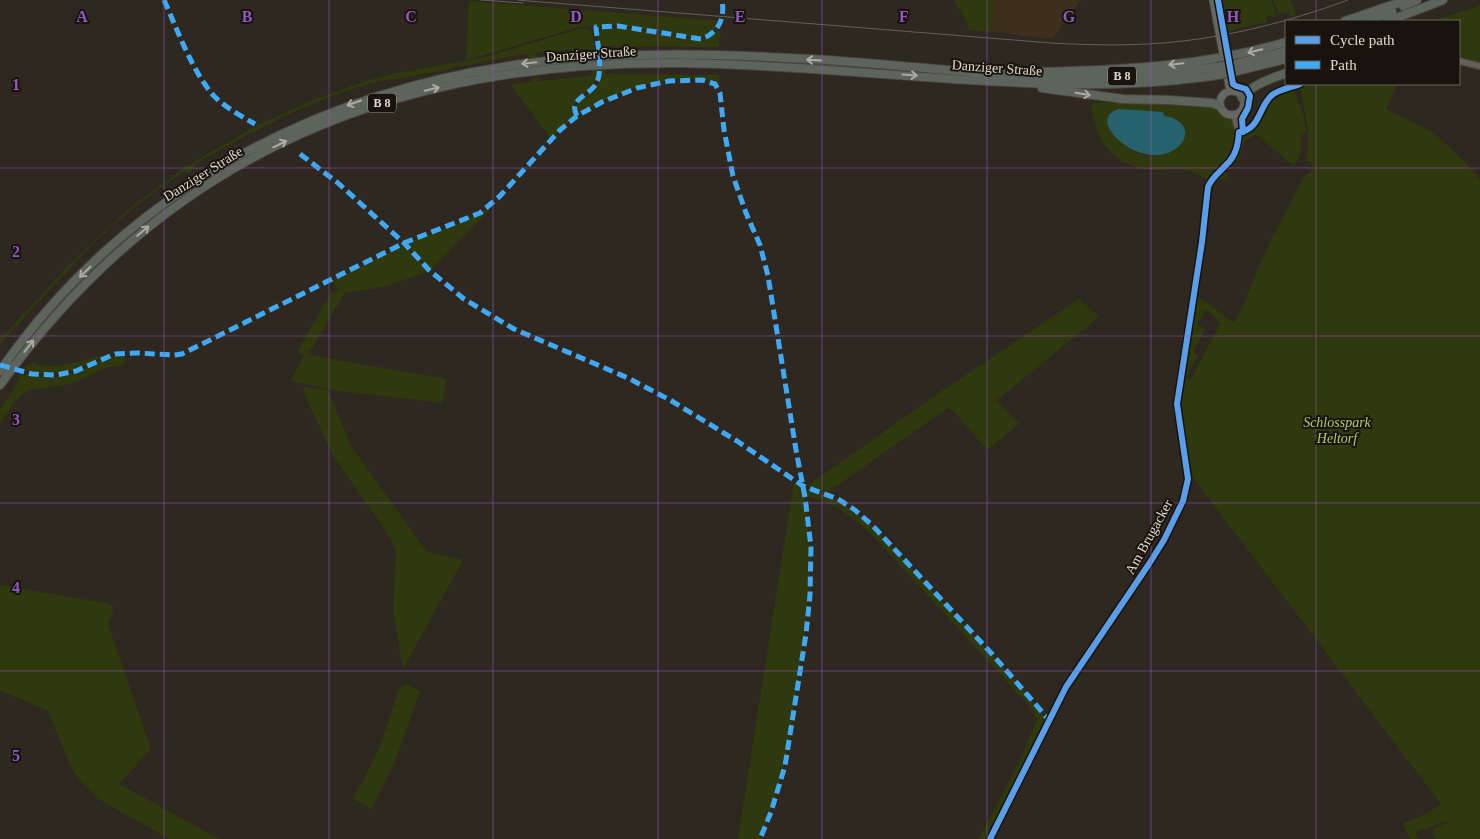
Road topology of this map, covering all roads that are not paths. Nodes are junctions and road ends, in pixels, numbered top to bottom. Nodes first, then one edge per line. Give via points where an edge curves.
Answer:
1 (1213, 0) edge
2 (1407, 0) edge
3 (1417, 0) edge
4 (1443, 0) edge
5 (1348, 20) edge
6 (1369, 20) edge
7 (1393, 20) edge
8 (1285, 42) edge
9 (1285, 51) edge
10 (1224, 56) junction
11 (1285, 58) edge
12 (1460, 61) edge
13 (1480, 66) edge
14 (1236, 67) junction
15 (1217, 71) junction
16 (1285, 73) edge
17 (1028, 76) junction
18 (1036, 84) junction
19 (1297, 85) edge
20 (1230, 91) junction
21 (1242, 98) junction
22 (1220, 106) junction
23 (1234, 114) junction
24 (1239, 132) junction
25 (0, 372) edge
26 (0, 385) edge
27 (990, 839) edge

1 - 10 main road
2 - 5 highway
3 - 6 highway
4 - 7 highway
8 -> 10 highway
9 - 14 highway, Danziger Straße / B 8
10 -> 17 highway via 1171,65 1034,72
10 - 20 main road
11 - 14 highway, Danziger Straße / B 8
12 - 13 street
14 - 15 highway, Danziger Straße / B 8, bridge
15 - 17 highway, Danziger Straße / B 8 via 1105,77
15 - 18 highway, Danziger Straße / B 8 via 1188,79 1114,85
16 - 21 highway via 1256,86
17 -> 25 highway, Danziger Straße / B 8 via 750,56 617,56 518,64 400,89 343,107 288,130 185,189 126,234 82,275 44,315
18 -> 22 highway via 1042,88 1104,98
26 -> 18 highway, Danziger Straße / B 8 via 47,324 82,286 165,213 236,167 284,142 347,114 402,96 519,73 616,64 752,65
19 - 24 street via 1271,96 1254,124 1247,131
20 - 21 main road via 1237,92
20 - 22 main road via 1222,95
21 - 23 main road via 1242,108
22 - 23 main road via 1226,113
23 - 24 street, Am Brugacker
24 - 27 street, Am Brugacker via 1236,152 1212,178 1207,194 1176,404 1188,478 1183,501 1149,564 1066,687

